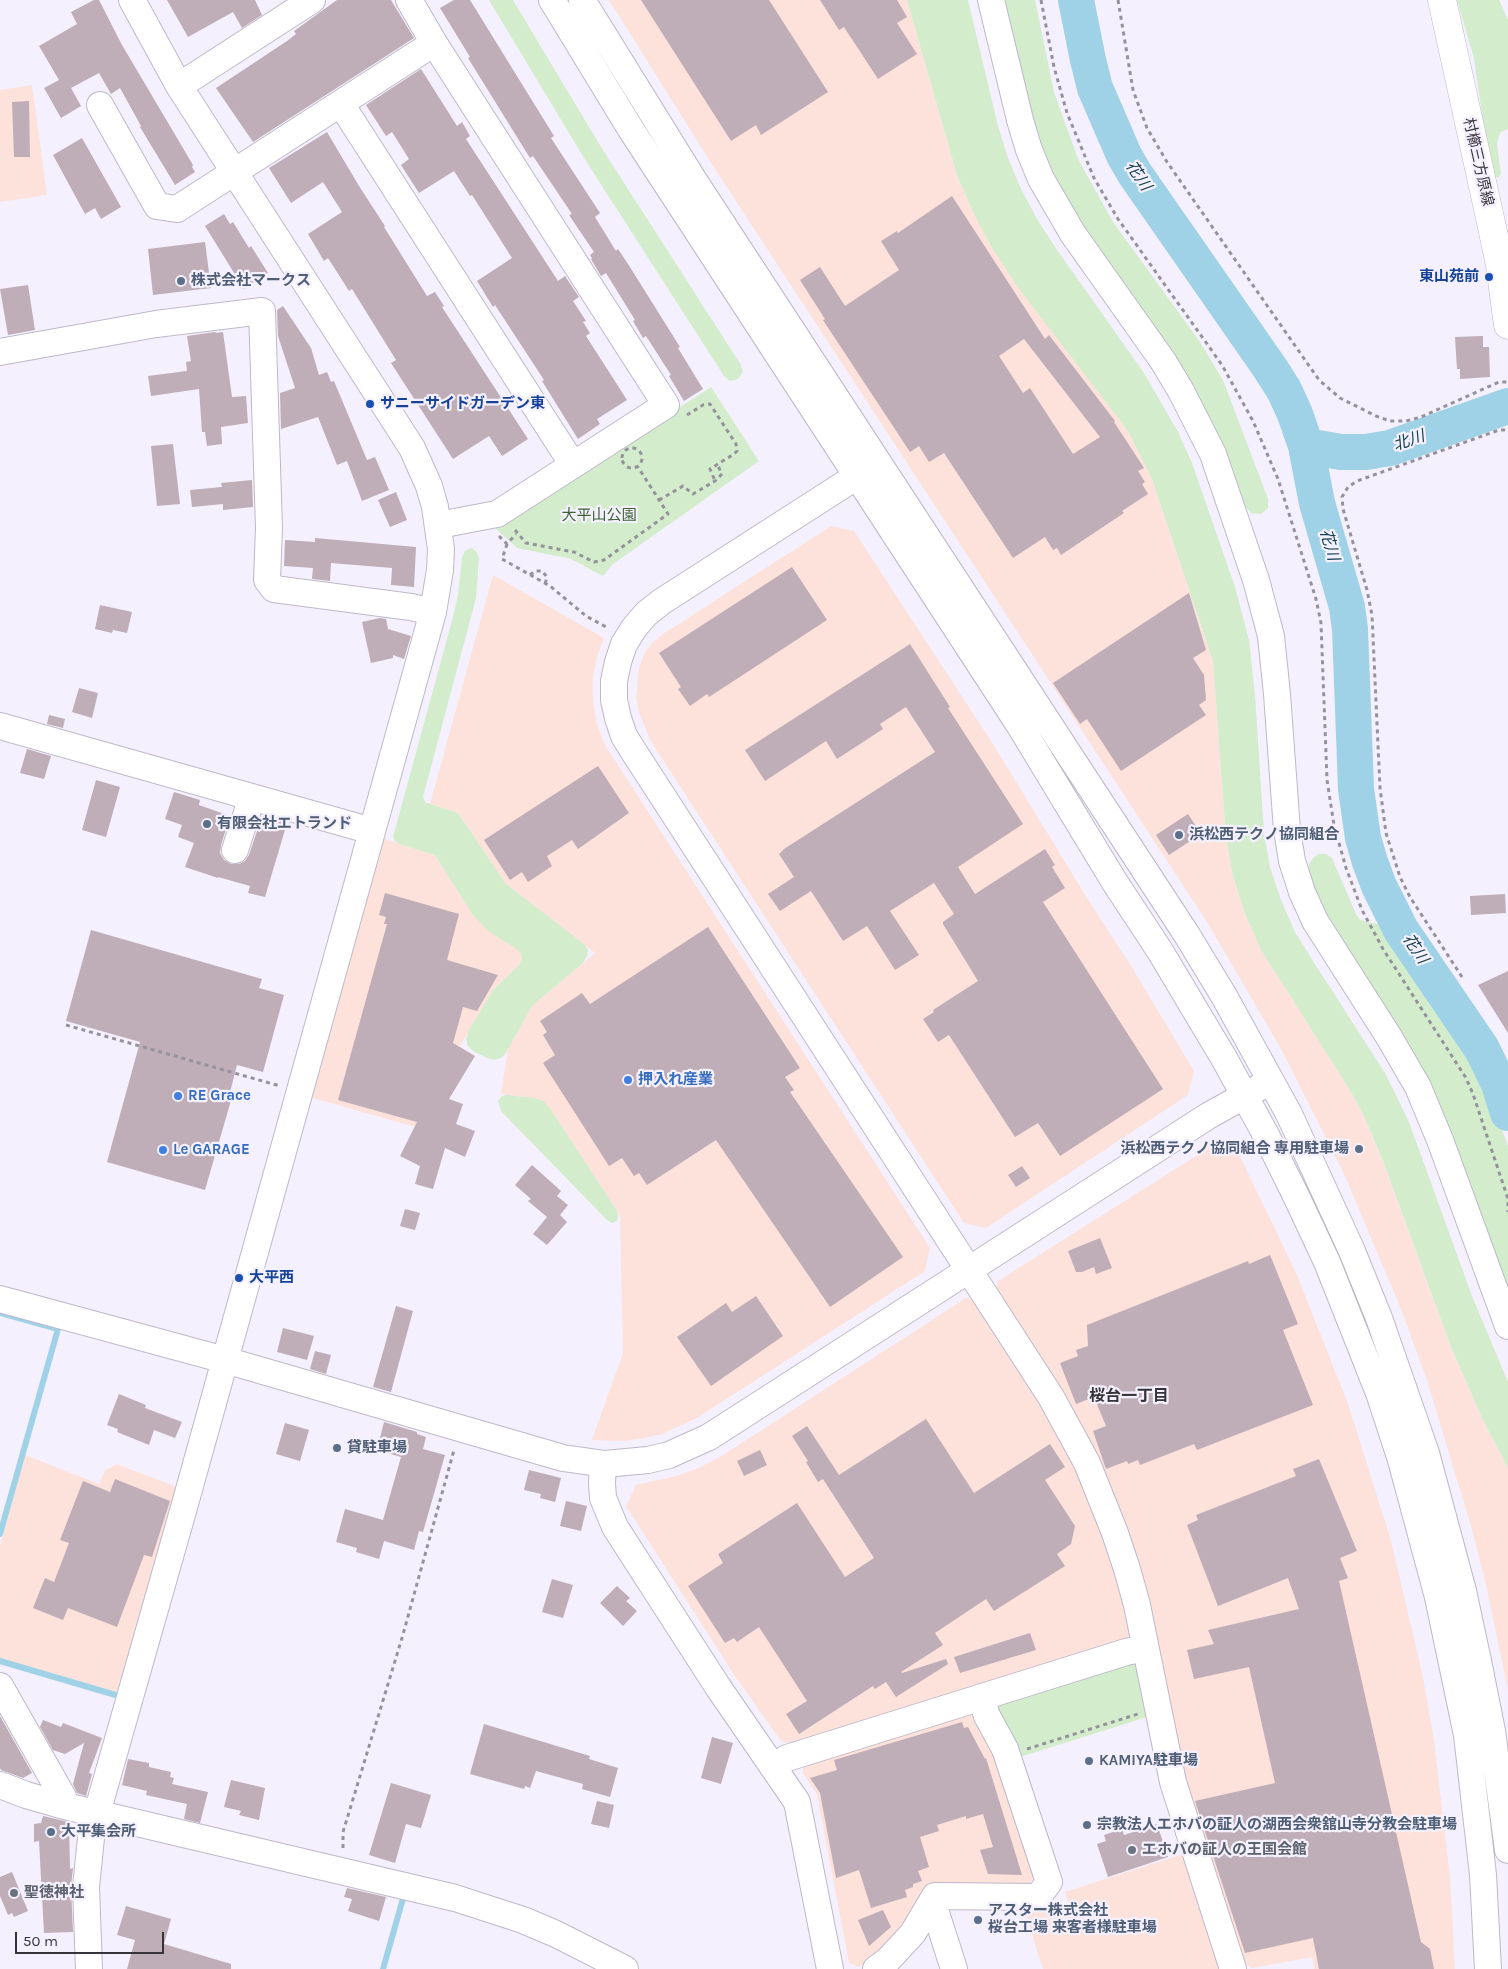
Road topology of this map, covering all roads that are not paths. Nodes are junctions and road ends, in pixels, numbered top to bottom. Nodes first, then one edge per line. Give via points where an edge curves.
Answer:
1 (132, 0) edge
2 (312, 0) edge
3 (409, 0) edge
4 (552, 0) edge
5 (582, 0) edge
6 (991, 0) edge
7 (1442, 0) edge
8 (284, 8) edge
9 (434, 43) junction
10 (180, 86) junction
11 (341, 104) junction
12 (100, 119) dead end
13 (235, 172) junction
14 (1508, 325) edge
15 (0, 352) edge
16 (573, 466) junction
17 (856, 476) junction
18 (438, 525) junction
19 (433, 612) junction
20 (0, 726) edge
21 (252, 797) junction
22 (372, 831) junction
23 (235, 850) dead end
24 (1271, 1081) junction
25 (1244, 1096) junction
26 (969, 1269) junction
27 (0, 1299) edge
28 (1508, 1326) edge
29 (225, 1360) junction
30 (603, 1464) junction
31 (1146, 1648) junction
32 (0, 1686) edge
33 (981, 1697) junction
34 (773, 1767) junction
35 (0, 1785) edge
36 (61, 1804) junction
37 (97, 1813) junction
38 (1508, 1850) edge
39 (927, 1910) junction
40 (89, 1969) edge
41 (625, 1969) edge
42 (830, 1969) edge
43 (876, 1969) edge
44 (954, 1969) edge
45 (1233, 1969) edge
46 (1488, 1969) edge

1 - 10 street
2 - 8 street
3 - 9 street
4 - 17 street via 630,128
5 - 24 street via 693,179 1187,934
6 - 28 street via 1020,120 1041,180 1073,234 1182,391 1213,454 1256,580 1271,636 1287,830 1292,862 1302,892 1315,921 1418,1087
7 - 14 main road, 村櫛三方原線 via 1500,264
8 - 10 street
9 - 11 street
9 - 16 street via 666,405
10 - 13 street
11 - 13 street
11 - 16 street
12 - 13 street via 157,206 177,209
13 - 18 street via 412,448 429,486
15 - 19 street via 156,324 262,311 270,528 267,580 274,589
16 - 18 street via 497,514
17 - 25 street via 1020,726 1197,1011
17 - 26 street via 646,614 624,644 614,681 614,700 624,736
18 - 19 street via 440,570
19 - 22 street
20 - 21 street
21 - 22 street
21 - 23 street
22 - 29 street
24 - 25 street
24 - 38 street via 1352,1251 1426,1453 1448,1530 1478,1661 1492,1731
25 - 26 street
25 - 46 street via 1297,1198 1351,1319 1379,1393 1421,1528 1450,1648 1466,1735 1483,1876
26 - 30 street via 709,1437 655,1459
26 - 31 street via 1052,1397 1087,1463 1116,1533
27 - 29 street
29 - 30 street via 563,1458
29 - 37 street
30 - 34 street via 603,1498 615,1527
31 - 33 street
31 - 45 street via 1179,1804
32 - 36 street via 63,1797
33 - 34 street via 787,1758
33 - 39 street via 1007,1755 1049,1882 1038,1897 935,1896
34 - 42 street via 797,1802
35 - 36 street
36 - 37 street
37 - 40 street via 86,1887
37 - 41 street via 463,1901 523,1920
39 - 43 street via 913,1933
39 - 44 street via 937,1916

